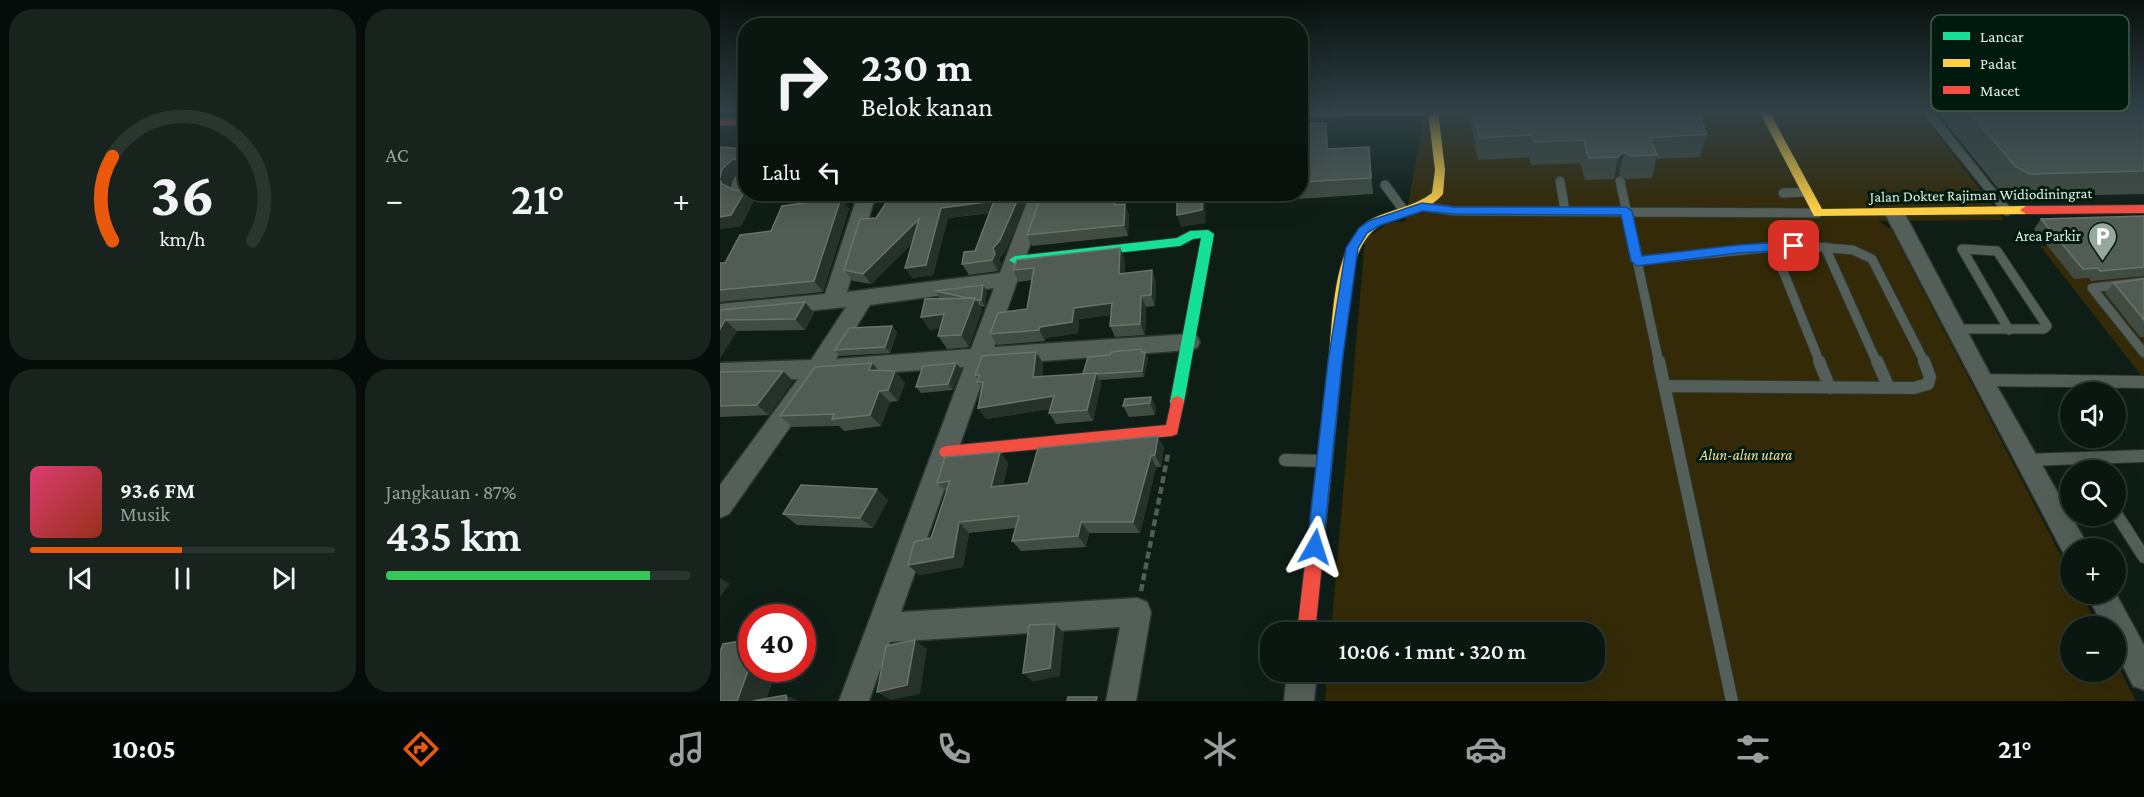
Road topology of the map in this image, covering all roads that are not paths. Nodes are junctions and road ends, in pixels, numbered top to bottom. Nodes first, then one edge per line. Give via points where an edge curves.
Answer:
1 (1435, 144) edge
2 (1781, 144) edge
3 (1953, 144) edge
4 (1560, 181) dead end
5 (1620, 181) dead end
6 (1385, 185) dead end
7 (1807, 192) junction
8 (1783, 193) dead end
9 (865, 201) edge
10 (1036, 201) edge
11 (1422, 207) junction
12 (2144, 209) edge
13 (1565, 211) junction
14 (1626, 211) junction
15 (2007, 211) junction
16 (1405, 212) junction
17 (1818, 213) junction
18 (1895, 214) junction
19 (1773, 246) junction
20 (1825, 247) junction
21 (1637, 261) junction
22 (1011, 270) junction
23 (2141, 285) edge
24 (864, 298) junction
25 (834, 300) junction
26 (720, 312) edge
27 (2009, 330) junction
28 (1956, 331) junction
29 (1189, 342) junction
30 (2140, 342) edge
31 (2144, 353) edge
32 (981, 358) junction
33 (818, 369) junction
34 (720, 372) edge
35 (1982, 380) junction
36 (2144, 382) edge
37 (1664, 387) junction
38 (1830, 388) junction
39 (1889, 388) junction
40 (946, 453) junction
41 (2144, 456) edge
42 (2081, 458) joint
43 (1286, 460) dead end
44 (2027, 460) junction
45 (1324, 461) junction
46 (720, 506) edge
47 (2124, 526) edge
48 (2070, 538) edge
49 (2144, 557) edge
50 (2107, 604) edge
51 (1307, 622) edge
52 (882, 628) junction
53 (2141, 661) edge
54 (1301, 682) edge
55 (854, 701) edge
56 (1121, 701) edge
57 (1299, 701) edge
58 (1732, 701) edge

1 - 11 street via 1440,185 1437,194
2 - 7 street
3 - 15 lane
4 - 13 lane
5 - 14 lane
6 - 16 lane
7 - 8 lane
7 - 17 street
9 - 25 street
10 - 22 street
11 - 13 lane
11 - 16 street
12 - 15 street, Jalan Dokter Rajiman Widiodiningrat
13 - 14 lane
14 - 17 lane
14 - 21 lane
15 - 18 street, Jalan Dokter Rajiman Widiodiningrat
16 - 45 street via 1363,230 1352,248
17 - 18 street, Jalan Dokter Rajiman Widiodiningrat
18 - 28 street
19 - 20 lane
19 - 21 lane
19 - 38 lane
20 - 39 lane
20 - 39 lane via 1851,248 1872,259 1928,367 1930,377 1923,387
21 - 37 lane
22 - 24 street
22 - 29 street via 1208,234
22 - 32 street
23 - 30 lane via 2092,288
24 - 25 street
24 - 33 street
25 - 26 street
27 - 27 lane via 2044,328 2047,324 1997,251 1962,249
27 - 28 lane
28 - 35 street
29 - 32 street
29 - 40 street via 1172,430
30 - 31 lane
32 - 33 street
32 - 40 street
33 - 34 street
33 - 46 street
35 - 36 lane
35 - 44 street
37 - 38 lane
37 - 58 lane
38 - 39 lane
40 - 52 street
41 - 42 lane
42 - 44 lane
43 - 45 lane
44 - 48 street
45 - 51 street
47 - 49 lane
50 - 53 street
52 - 55 street
52 - 56 street via 1137,612
54 - 57 street

